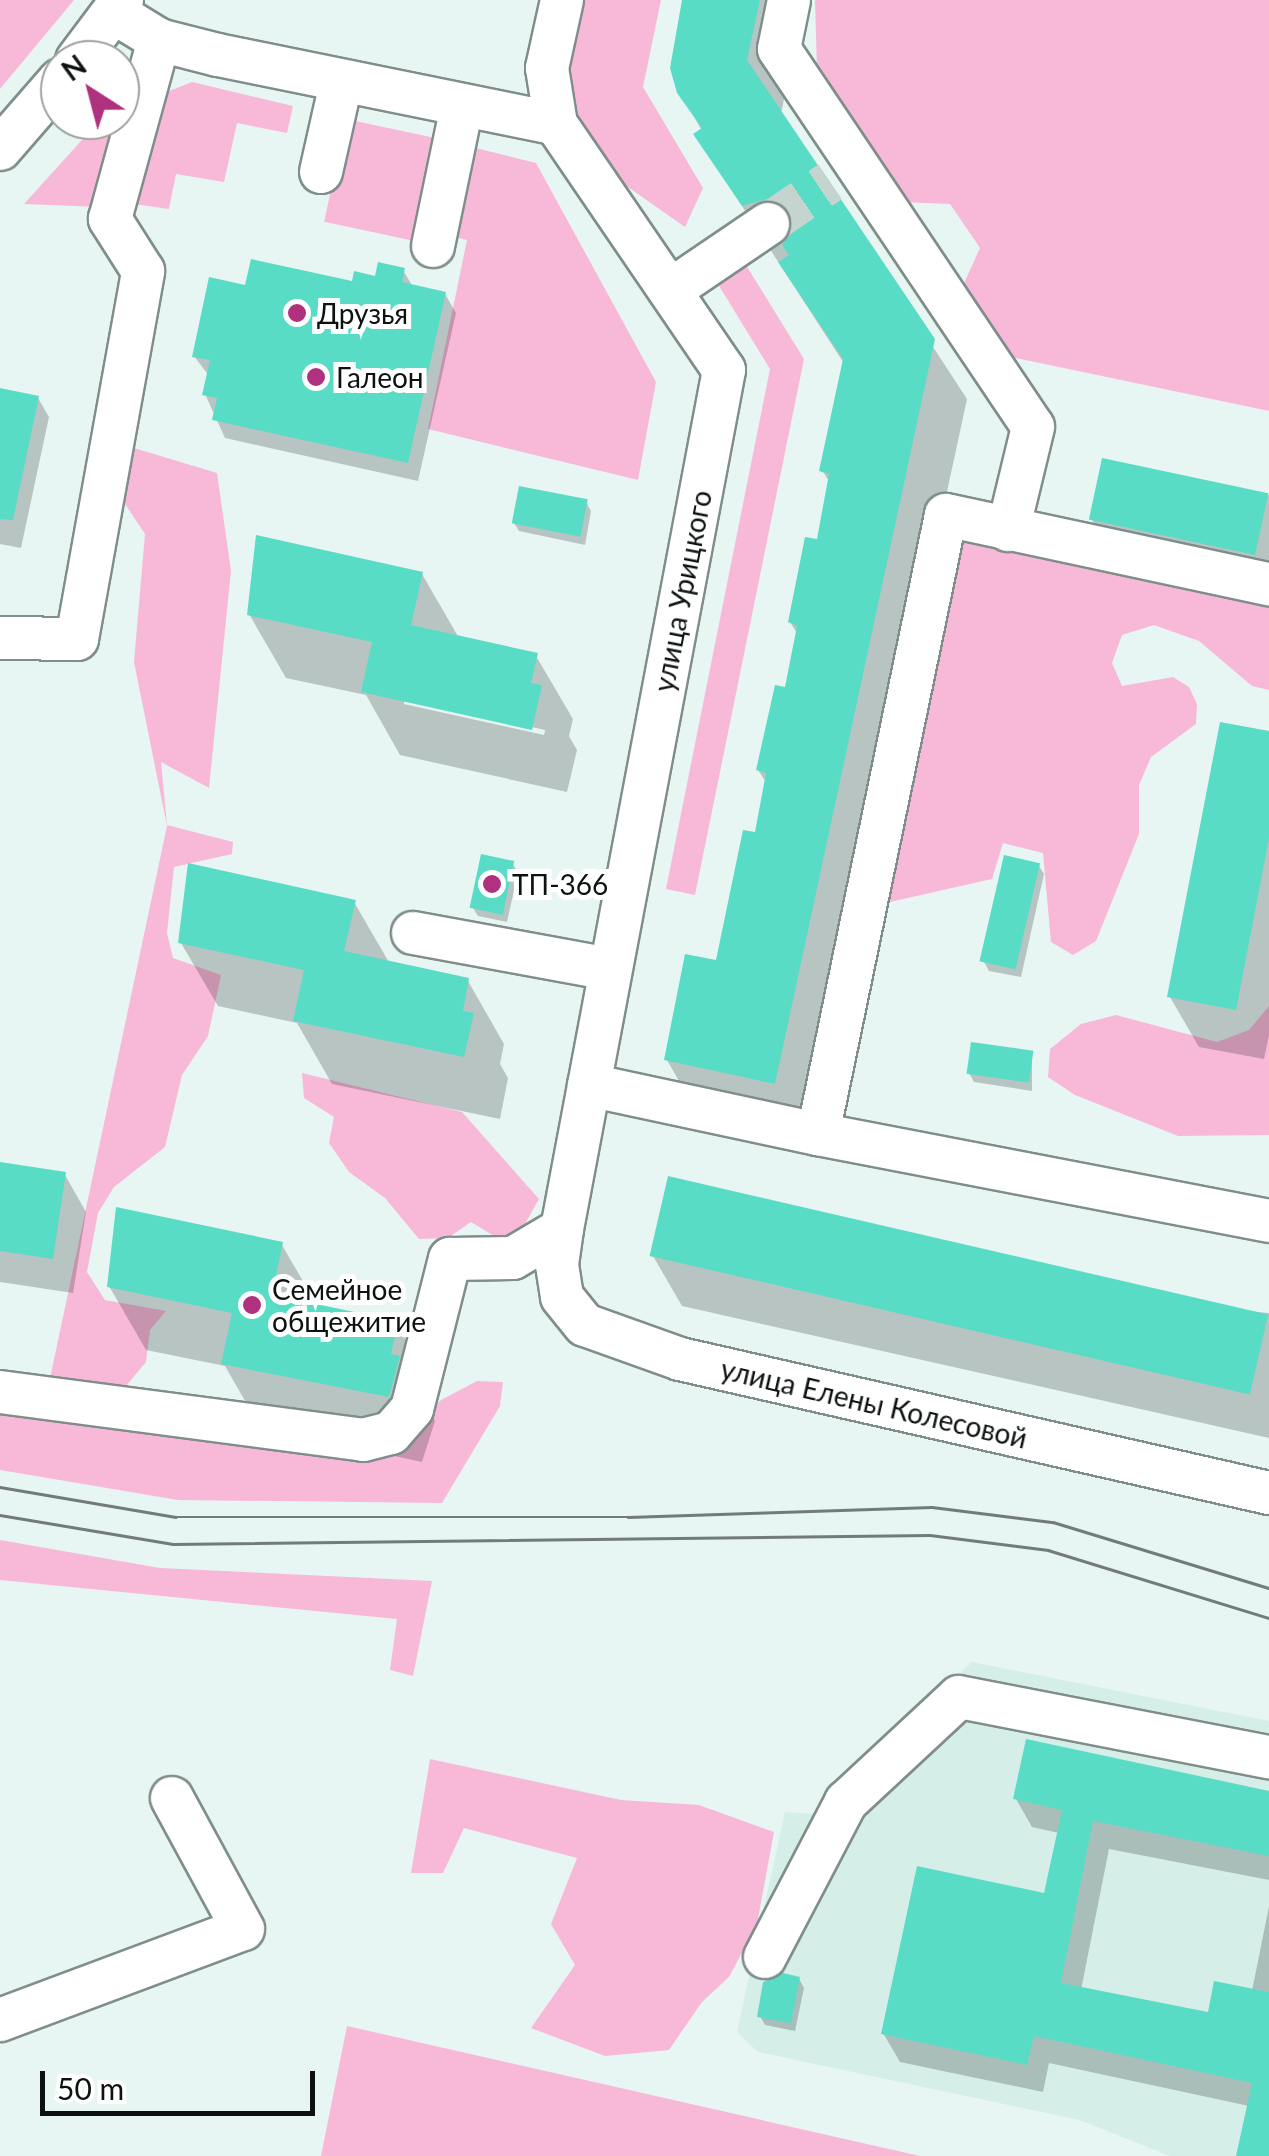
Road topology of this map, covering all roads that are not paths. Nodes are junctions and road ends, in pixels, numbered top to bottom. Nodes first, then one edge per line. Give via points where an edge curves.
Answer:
1 (562, 0) edge
2 (789, 0) edge
3 (119, 6) edge
4 (92, 40) edge
5 (159, 40) junction
6 (342, 83) junction
7 (40, 103) edge
8 (462, 106) junction
9 (556, 124) junction
10 (0, 149) edge
11 (321, 172) dead end
12 (768, 224) tunnel mouth
13 (432, 246) dead end
14 (672, 289) junction
15 (1008, 530) junction
16 (1269, 584) edge
17 (0, 638) edge
18 (414, 933) dead end
19 (609, 969) junction
20 (590, 1085) junction
21 (818, 1134) junction
22 (1269, 1221) edge
23 (562, 1229) junction
24 (0, 1392) edge
25 (1269, 1493) edge
26 (1269, 1757) edge
27 (172, 1798) dead end
28 (764, 1957) dead end
29 (0, 2020) edge

1 - 9 street, улица Урицкого via 547,68
2 - 15 street via 779,48 842,174 1033,427
3 - 4 street
3 - 5 street
5 - 6 street
5 - 17 street via 110,219 142,272 78,639
6 - 8 street
6 - 11 street
7 - 10 street
8 - 9 street
8 - 13 street
9 - 14 street, улица Урицкого
12 - 14 street
14 - 19 street, улица Урицкого via 724,370
15 - 16 street
15 - 21 street via 946,515
18 - 19 street
19 - 20 street, улица Урицкого
20 - 21 street
20 - 23 street, улица Урицкого
21 - 22 street
23 - 24 street via 512,1258 450,1259 412,1410 391,1433 364,1440
23 - 25 street, улица Елены Колесовой via 562,1298 585,1325 605,1335 698,1363
26 - 28 street via 958,1698 846,1802
27 - 29 street via 244,1929

